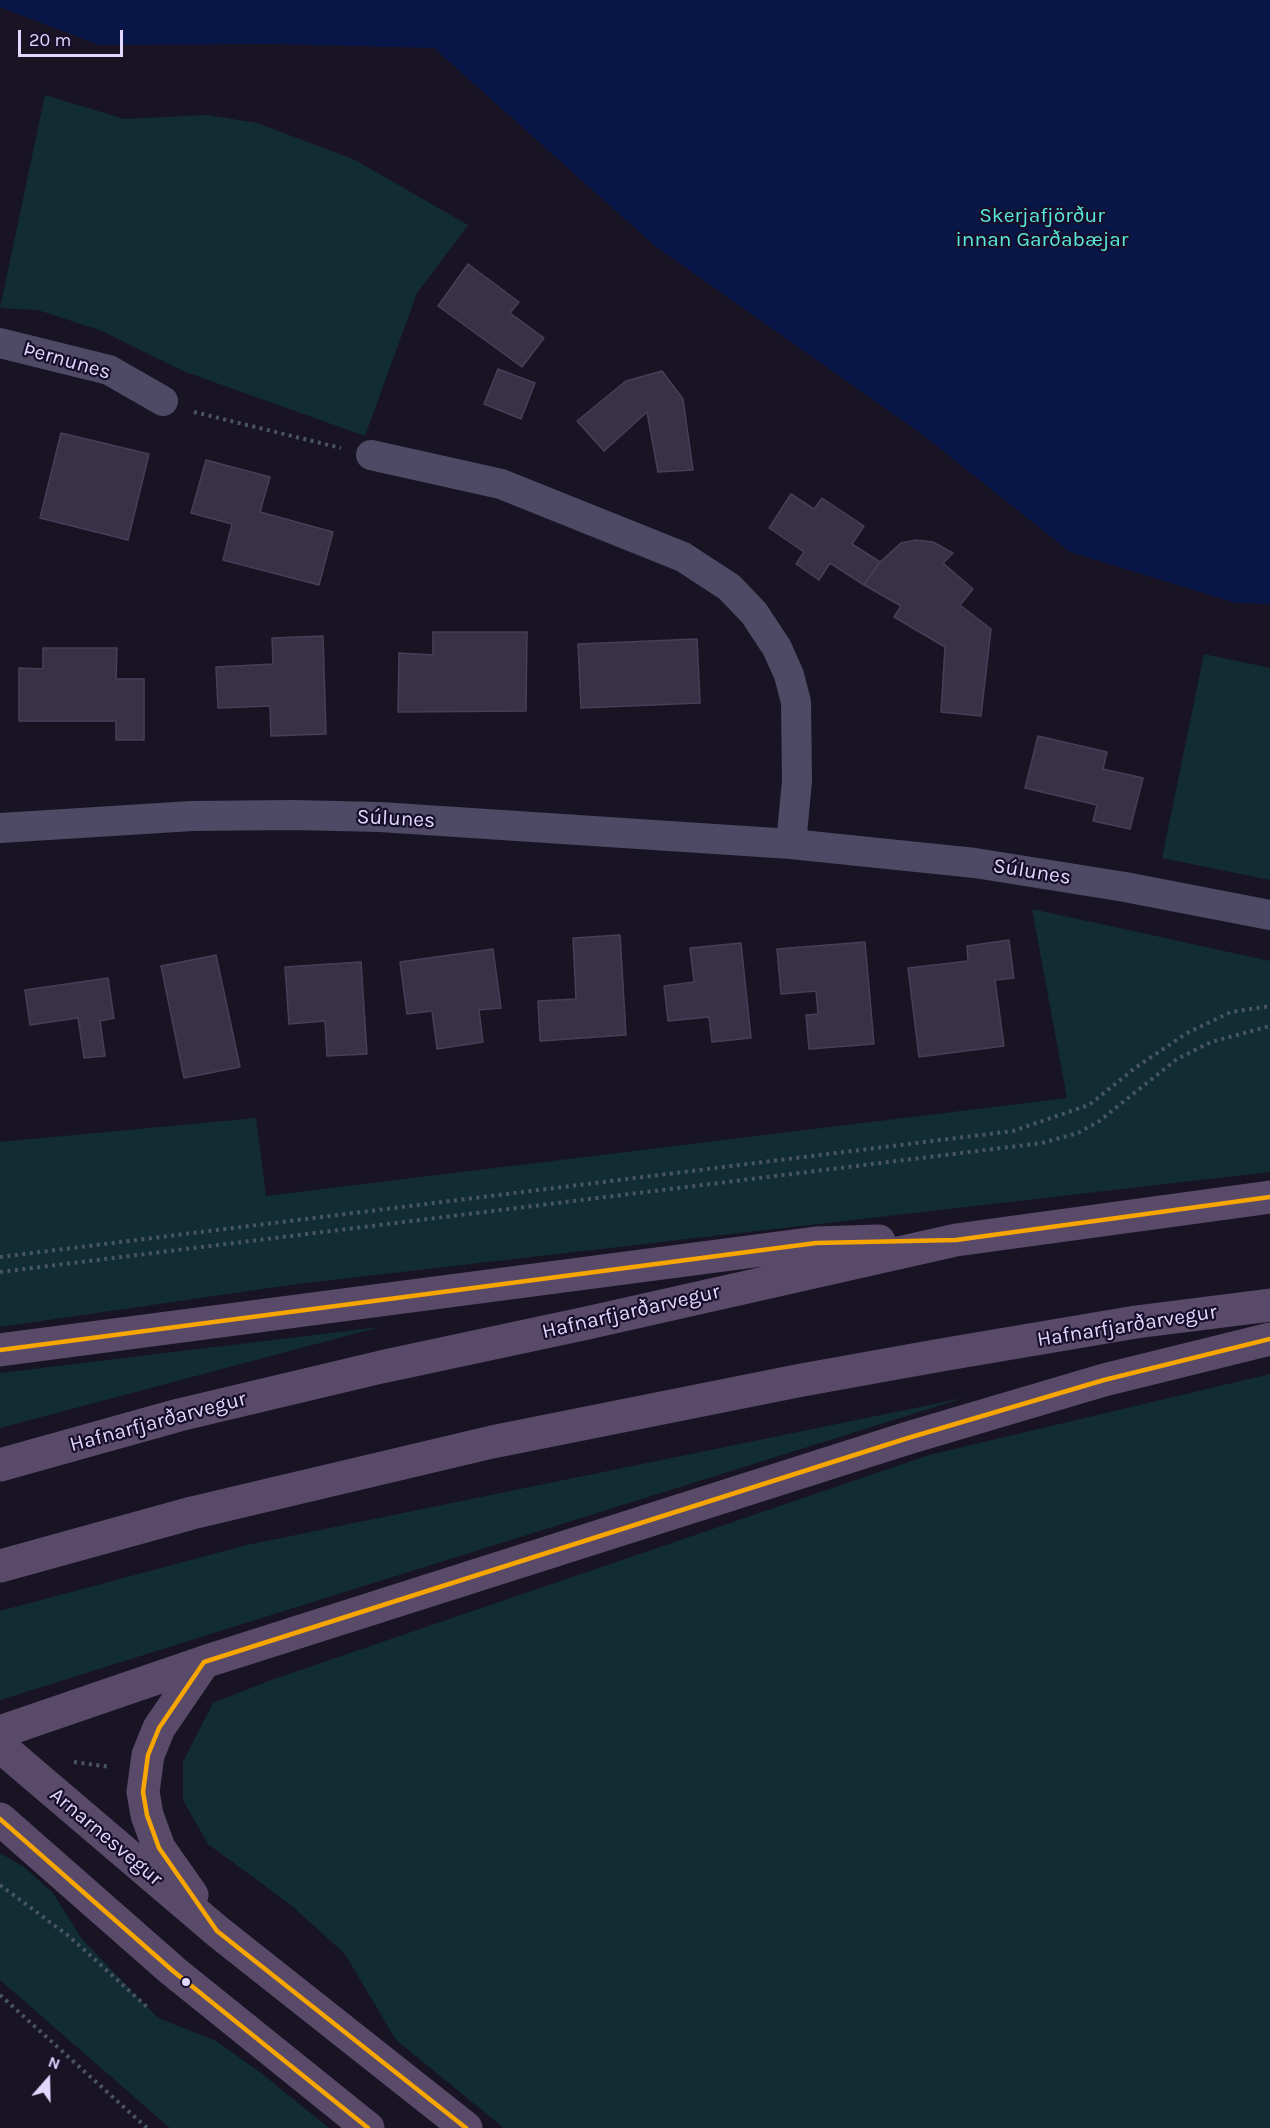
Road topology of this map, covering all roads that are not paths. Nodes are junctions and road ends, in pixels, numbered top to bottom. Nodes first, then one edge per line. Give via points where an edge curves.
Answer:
1 (0, 343) edge
2 (163, 401) road end
3 (371, 455) road end
4 (0, 828) edge
5 (791, 844) junction
6 (1270, 915) edge
7 (1270, 1197) edge
8 (956, 1239) junction
9 (1270, 1305) edge
10 (1270, 1339) edge
11 (0, 1350) edge
12 (0, 1465) edge
13 (0, 1566) edge
14 (204, 1662) junction
15 (0, 1732) edge
16 (0, 1746) edge
17 (0, 1818) edge
18 (14, 1840) edge
19 (217, 1930) junction
20 (368, 2128) edge
21 (466, 2128) edge

1 - 2 street, Þernunes via 109,370
3 - 5 street via 501,484 683,557 729,587 754,613 777,648 796,702 798,781
4 - 5 street, Súlunes via 192,816 293,815 380,817
5 - 6 street, Súlunes via 975,863
7 - 8 main road, Hafnarfjarðarvegur
8 - 11 main road via 816,1243
8 - 12 main road, Hafnarfjarðarvegur via 381,1366 179,1414
9 - 13 main road, Hafnarfjarðarvegur via 1136,1322 918,1359 503,1440 192,1513
10 - 14 main road via 1104,1380 908,1438
14 - 15 main road
14 - 19 main road via 159,1728 148,1755 143,1792 159,1848
16 - 19 main road, Arnarnesvegur
17 - 18 main road
18 - 20 main road
19 - 21 main road, Arnarnesvegur

